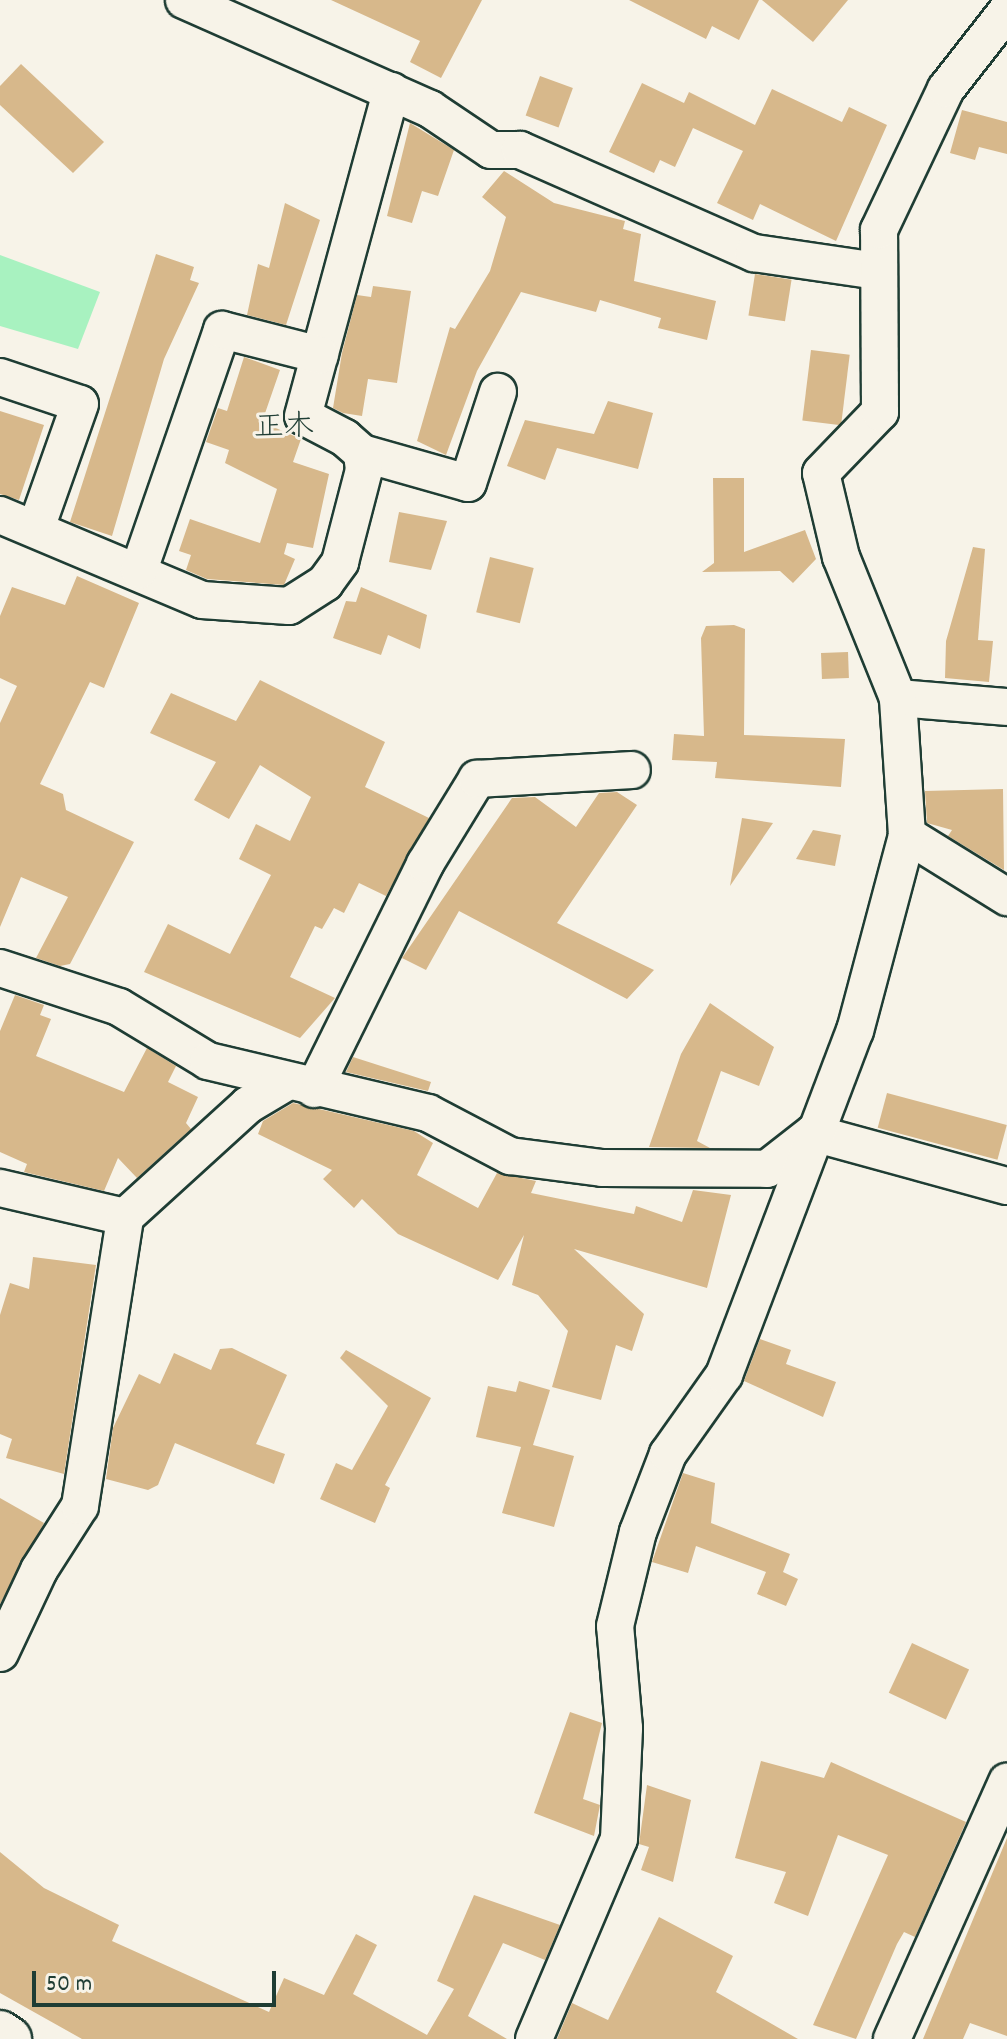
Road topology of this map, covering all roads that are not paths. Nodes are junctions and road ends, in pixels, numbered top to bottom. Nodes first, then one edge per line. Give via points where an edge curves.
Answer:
1 (184, 0) edge
2 (1006, 13) edge
3 (391, 91) junction
4 (877, 271) junction
5 (320, 355) junction
6 (0, 377) edge
7 (498, 392) dead end
8 (362, 453) junction
9 (0, 515) edge
10 (36, 528) junction
11 (139, 570) junction
12 (898, 698) junction
13 (1007, 707) edge
14 (632, 770) dead end
15 (907, 835) junction
16 (1007, 897) edge
17 (0, 968) edge
18 (300, 1086) junction
19 (813, 1133) junction
20 (1007, 1186) edge
21 (0, 1188) edge
22 (125, 1217) junction
23 (0, 1653) edge
24 (1007, 1782) edge
25 (0, 2033) edge
26 (9, 2039) edge
27 (534, 2039) edge
28 (892, 2039) edge

1 - 3 street
2 - 4 street via 967,56 909,156 879,230
3 - 4 street via 491,150 520,150 754,253
3 - 5 street
4 - 12 street via 880,412 821,473 841,557
5 - 8 street via 303,416
5 - 11 street via 222,330
6 - 10 street via 80,404
7 - 8 street via 468,483
8 - 11 street via 362,482 340,562 308,599 236,607 202,600
9 - 10 street
10 - 11 street
12 - 13 street
12 - 15 street
14 - 18 street via 477,779
15 - 16 street
15 - 19 street via 855,1031
17 - 18 street via 119,1007 208,1061
18 - 19 street via 428,1113 510,1156 602,1168 767,1169
18 - 22 street via 248,1105
19 - 20 street
19 - 27 street via 722,1381 668,1454 638,1532 615,1626 624,1728 619,1839
21 - 22 street
22 - 23 street via 80,1506 39,1570
24 - 28 street
25 - 26 main road

